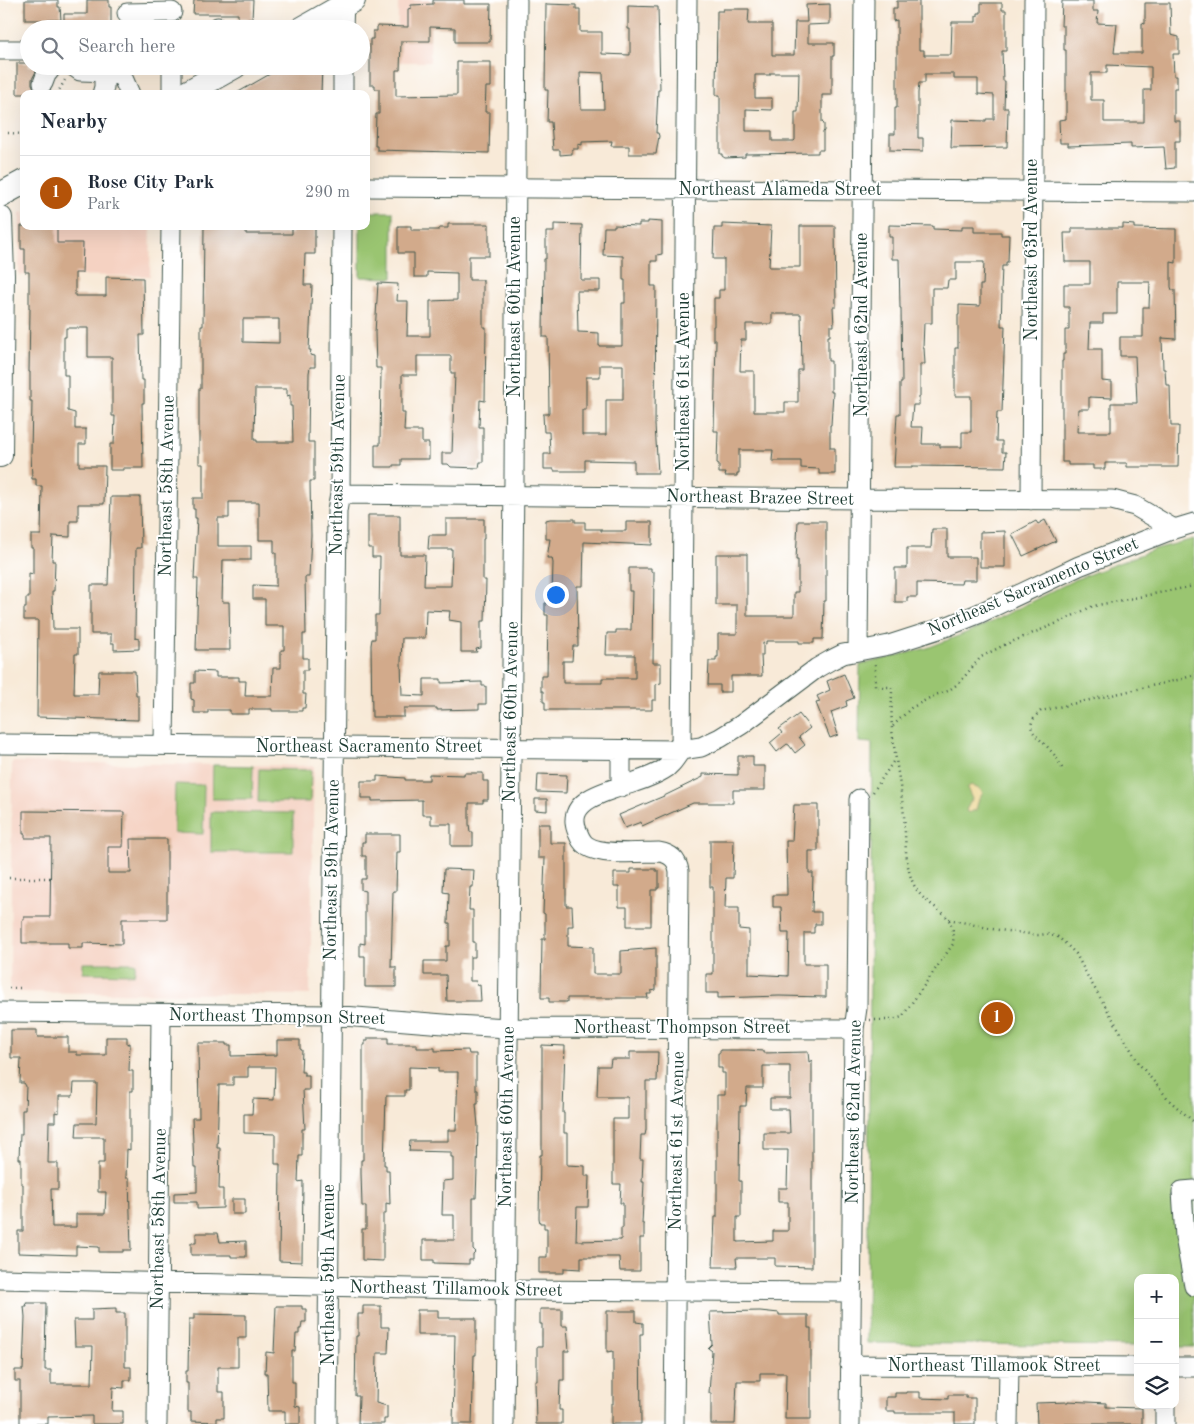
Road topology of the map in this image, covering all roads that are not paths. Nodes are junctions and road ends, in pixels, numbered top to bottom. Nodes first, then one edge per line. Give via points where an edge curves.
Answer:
1 (517, 0) edge
2 (687, 0) edge
3 (864, 0) edge
4 (1034, 0) edge
5 (347, 2) edge
6 (127, 13) dead end
7 (172, 14) edge
8 (317, 20) edge
9 (345, 20) edge
10 (0, 50) edge
11 (20, 50) edge
12 (46, 75) edge
13 (104, 75) edge
14 (118, 75) edge
15 (172, 75) edge
16 (219, 75) edge
17 (343, 75) edge
18 (43, 83) dead end
19 (103, 90) edge
20 (128, 90) edge
21 (172, 90) edge
22 (193, 90) edge
23 (343, 90) edge
24 (20, 184) edge
25 (370, 187) edge
26 (516, 188) junction
27 (685, 189) junction
28 (863, 190) junction
29 (1033, 191) junction
30 (1194, 192) edge
31 (0, 195) edge
32 (0, 218) edge
33 (171, 230) edge
34 (342, 230) edge
35 (1, 324) edge
36 (0, 455) edge
37 (340, 494) junction
38 (514, 496) junction
39 (684, 497) junction
40 (861, 499) junction
41 (1031, 500) junction
42 (1194, 523) edge
43 (1174, 529) junction
44 (858, 650) junction
45 (0, 744) edge
46 (164, 746) junction
47 (334, 747) junction
48 (511, 748) junction
49 (621, 750) junction
50 (681, 750) junction
51 (620, 787) junction
52 (859, 800) road end
53 (0, 1012) edge
54 (161, 1014) junction
55 (331, 1015) junction
56 (508, 1028) junction
57 (679, 1028) junction
58 (854, 1029) junction
59 (1194, 1190) edge
60 (0, 1279) edge
61 (158, 1283) junction
62 (1194, 1286) edge
63 (329, 1287) junction
64 (505, 1290) junction
65 (675, 1290) junction
66 (851, 1292) junction
67 (850, 1364) junction
68 (1009, 1366) junction
69 (1134, 1367) edge
70 (1179, 1367) edge
71 (1194, 1367) edge
72 (1165, 1409) edge
73 (157, 1424) edge
74 (327, 1424) edge
75 (504, 1424) edge
76 (674, 1424) edge
77 (850, 1424) edge
78 (1008, 1424) edge
79 (1165, 1424) edge

1 - 26 street, Northeast 60th Avenue
2 - 27 street, Northeast 61st Avenue
3 - 28 street, Northeast 62nd Avenue
4 - 29 street, Northeast 63rd Avenue
5 - 8 main road
5 - 9 street
6 - 7 street
10 - 11 street
12 - 18 street
13 - 19 street
14 - 20 street via 123,78
15 - 21 street
16 - 22 main road
17 - 23 street
24 - 31 main road
25 - 26 street, Northeast Alameda Street
26 - 27 street, Northeast Alameda Street
26 - 38 street, Northeast 60th Avenue
27 - 28 street, Northeast Alameda Street
27 - 39 street, Northeast 61st Avenue
28 - 29 street, Northeast Alameda Street
28 - 40 street, Northeast 62nd Avenue
29 - 30 street, Northeast Alameda Street
29 - 41 street, Northeast 63rd Avenue
32 - 35 main road
33 - 46 street, Northeast 58th Avenue
34 - 37 street, Northeast 59th Avenue
35 - 36 main road
37 - 38 street, Northeast Brazee Street
37 - 47 street, Northeast 59th Avenue via 337,512
38 - 39 street, Northeast Brazee Street
38 - 48 street, Northeast 60th Avenue
39 - 40 street, Northeast Brazee Street
39 - 50 street, Northeast 61st Avenue
40 - 41 street, Northeast Brazee Street
40 - 44 street, Northeast 62nd Avenue
41 - 43 street, Northeast Brazee Street via 1112,500 1135,506
42 - 43 street, Northeast Sacramento Street
43 - 44 street, Northeast Sacramento Street via 1078,566 948,626 889,645
44 - 50 street, Northeast Sacramento Street via 817,668 720,738 701,747
45 - 46 street, Northeast Sacramento Street
46 - 47 street, Northeast Sacramento Street
47 - 48 street, Northeast Sacramento Street
47 - 55 street, Northeast 59th Avenue
48 - 49 street, Northeast Sacramento Street
48 - 56 street, Northeast 60th Avenue
49 - 50 street, Northeast Sacramento Street
49 - 51 street
50 - 51 street, Northeast 61st Avenue via 665,769
51 - 57 street, Northeast 61st Avenue via 582,804 577,811 576,830 581,840 594,849 659,852 673,857 678,864
52 - 58 street, Northeast 62nd Avenue via 857,1008
53 - 54 street, Northeast Thompson Street
54 - 55 street, Northeast Thompson Street
54 - 61 street, Northeast 58th Avenue
55 - 56 street, Northeast Thompson Street
55 - 63 street, Northeast 59th Avenue
56 - 57 street, Northeast Thompson Street
56 - 64 street, Northeast 60th Avenue
57 - 58 street, Northeast Thompson Street
57 - 65 street, Northeast 61st Avenue
58 - 66 street, Northeast 62nd Avenue
59 - 62 street via 1182,1191 1185,1238
60 - 61 street, Northeast Tillamook Street
61 - 63 street, Northeast Tillamook Street
61 - 73 street, Northeast 58th Avenue
63 - 64 street, Northeast Tillamook Street
63 - 74 street, Northeast 59th Avenue
64 - 65 street, Northeast Tillamook Street
64 - 75 street, Northeast 60th Avenue
65 - 66 street, Northeast Tillamook Street
65 - 76 street, Northeast 61st Avenue
66 - 67 street, Northeast 62nd Avenue
67 - 68 street, Northeast Tillamook Street
67 - 77 street, Northeast 62nd Avenue
68 - 69 street, Northeast Tillamook Street
68 - 78 street
70 - 71 street
72 - 79 street

